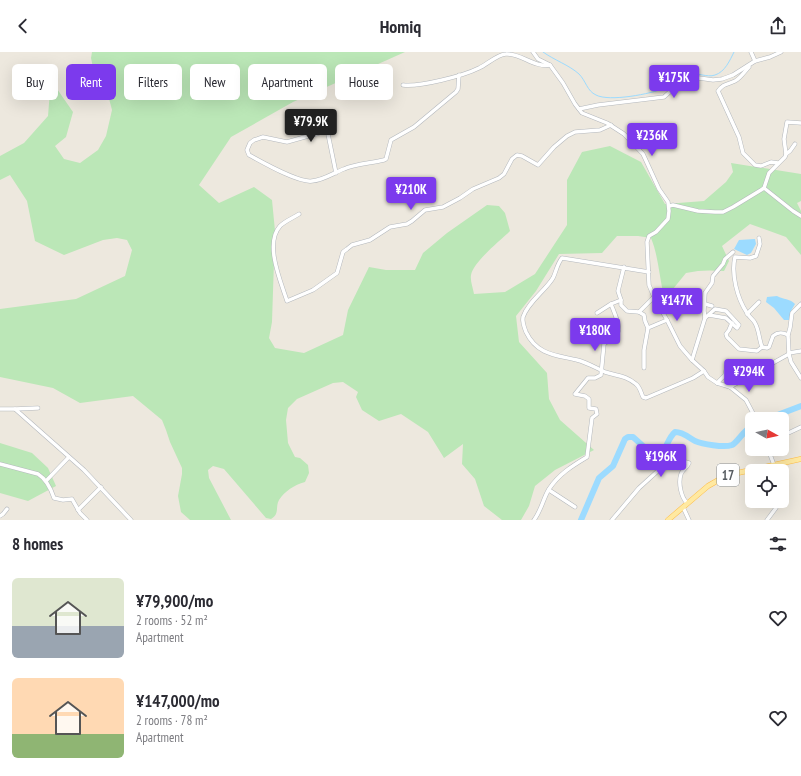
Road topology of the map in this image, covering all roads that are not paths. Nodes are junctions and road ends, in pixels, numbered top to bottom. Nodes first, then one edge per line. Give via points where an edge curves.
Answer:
1 (533, 52) edge
2 (751, 52) edge
3 (781, 52) edge
4 (755, 61) junction
5 (750, 64) junction
6 (550, 65) junction
7 (459, 75) junction
8 (403, 85) dead end
9 (579, 109) junction
10 (801, 123) edge
11 (611, 125) junction
12 (795, 144) dead end
13 (786, 154) junction
14 (778, 163) junction
15 (336, 173) junction
16 (764, 188) junction
17 (669, 206) junction
18 (299, 214) dead end
19 (801, 216) edge
20 (759, 238) dead end
21 (732, 252) dead end
22 (624, 267) junction
23 (649, 272) junction
24 (654, 297) junction
25 (621, 300) junction
26 (759, 302) dead end
27 (611, 304) junction
28 (705, 304) junction
29 (801, 304) edge
30 (712, 306) dead end
31 (639, 312) junction
32 (597, 313) dead end
33 (747, 314) junction
34 (707, 317) junction
35 (668, 320) junction
36 (732, 323) junction
37 (648, 328) junction
38 (788, 335) junction
39 (762, 347) junction
40 (801, 351) edge
41 (789, 354) junction
42 (692, 360) junction
43 (728, 361) dead end
44 (644, 368) dead end
45 (602, 370) junction
46 (704, 371) junction
47 (801, 378) edge
48 (717, 383) junction
49 (730, 387) junction
50 (38, 408) dead end
51 (0, 409) edge
52 (15, 409) junction
53 (752, 412) edge
54 (801, 427) edge
55 (789, 433) edge
56 (68, 457) junction
57 (801, 459) edge
58 (0, 464) edge
59 (778, 464) edge
60 (745, 473) edge
61 (46, 481) junction
62 (101, 487) junction
63 (549, 490) junction
64 (687, 503) junction
65 (575, 507) dead end
66 (683, 507) junction
67 (776, 508) edge
68 (7, 509) dead end
69 (78, 510) junction
70 (0, 516) edge
71 (87, 520) edge
72 (131, 520) edge
73 (534, 520) edge
74 (612, 520) edge
75 (668, 520) edge
76 (689, 520) edge
77 (767, 520) edge

1 - 6 street via 538,59
2 - 4 street
3 - 4 street
4 - 5 street
5 - 9 street via 733,75 722,78 683,80 664,96
5 - 14 street via 735,81 723,85 718,91 739,137 743,153 755,165
6 - 7 street via 540,65 504,54 476,70
6 - 9 street
7 - 8 street via 412,86
7 - 15 street via 456,92 414,127 391,140 386,159 345,168
9 - 11 street via 582,113
10 - 13 street via 787,122 784,139
11 - 17 street via 624,134 642,154
11 - 18 street via 600,130 575,132 567,136 538,165 517,155 499,178 443,206 425,210 407,224 390,227 370,240 347,248 337,273 313,290 287,301 275,264 274,236 280,226
12 - 13 street
13 - 14 street
14 - 16 street via 769,172
15 - 15 street via 311,182 301,180 249,155 247,150 250,143 263,137 287,142 326,131
16 - 17 street via 723,212
16 - 19 street
17 - 23 street via 668,219 649,236 647,242
20 - 33 street via 756,256 734,257 732,267
21 - 28 street via 713,276 712,283 705,293
22 - 23 street
22 - 25 street via 618,291
22 - 45 street via 562,258 550,282 523,317 528,335 538,347 547,353 578,360
23 - 24 street via 649,285
24 - 31 street
24 - 35 street
25 - 27 street
25 - 31 street via 621,305 628,311
26 - 33 street
27 - 32 street
27 - 45 street via 619,329 604,344
28 - 30 street
28 - 34 street via 704,311
29 - 38 street via 792,313
31 - 37 street via 644,315
33 - 39 street via 755,323
34 - 36 street via 726,318
34 - 36 street via 715,309 726,312 739,325 737,328
34 - 42 street
35 - 37 street
35 - 42 street via 680,346
36 - 39 street via 726,334 739,349 757,351
37 - 44 street
38 - 39 street via 777,333 769,347
38 - 41 street
40 - 41 street
41 - 47 street
41 - 49 street
42 - 46 street
43 - 48 street via 725,376
45 - 46 street via 632,381 646,398
45 - 63 street via 601,375 588,378 575,394 589,398 590,408 596,409 597,414 592,418 586,457 559,476
46 - 48 street
48 - 49 street
49 - 53 street via 746,400
50 - 52 street
51 - 52 street
52 - 56 street
54 - 55 street
56 - 61 street
56 - 62 street
57 - 59 main road, 17
58 - 61 street via 38,474
60 - 64 main road, 17 via 722,478
61 - 69 street via 54,498 72,499
62 - 69 street
62 - 72 street
63 - 65 street
63 - 73 street
64 - 66 main road, 17
64 - 74 street via 680,483 681,473 689,463 672,458 639,488
66 - 75 main road, 17
66 - 76 street
67 - 77 street
68 - 70 street
69 - 71 street

